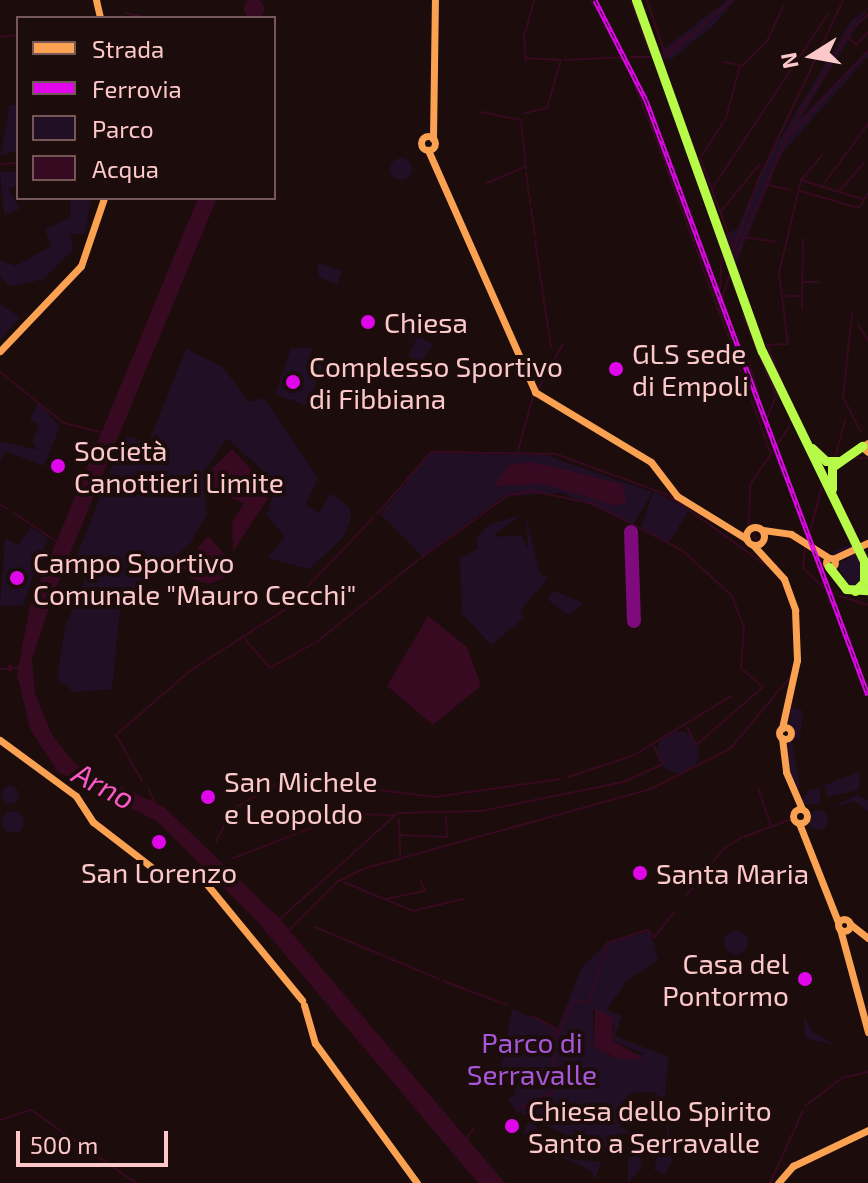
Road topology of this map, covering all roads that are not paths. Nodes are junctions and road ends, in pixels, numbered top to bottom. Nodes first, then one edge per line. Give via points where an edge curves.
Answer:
1 (435, 0) edge
2 (639, 0) edge
3 (103, 200) edge
4 (0, 349) edge
5 (805, 438) junction
6 (864, 450) edge
7 (839, 461) junction
8 (832, 492) junction
9 (748, 530) junction
10 (733, 532) junction
11 (758, 539) junction
12 (862, 547) edge
13 (832, 563) junction
14 (867, 564) edge
15 (868, 590) edge
16 (855, 591) junction
17 (0, 740) edge
18 (844, 926) junction
19 (865, 936) edge
20 (868, 1032) edge
21 (868, 1130) edge
22 (417, 1183) edge
23 (778, 1183) edge

1 - 10 main road via 431,143 535,392 651,462 677,496
2 - 5 highway via 757,333
2 - 14 highway via 762,351
3 - 4 main road via 87,258
5 - 7 highway via 823,460
5 - 8 highway
6 - 7 highway
7 - 8 highway via 830,471
8 - 14 highway
9 - 10 main road
9 - 11 main road
9 - 11 main road
10 - 11 main road
11 - 13 main road via 781,533
11 - 18 main road via 763,557 784,579 795,610 783,753 798,811
12 - 13 main road
13 - 16 highway via 839,579
14 - 16 highway via 864,582
15 - 16 highway
17 - 22 main road via 70,791 95,824 155,870 197,876 303,1003 312,1039
18 - 19 main road
18 - 20 main road
21 - 23 main road via 793,1166

